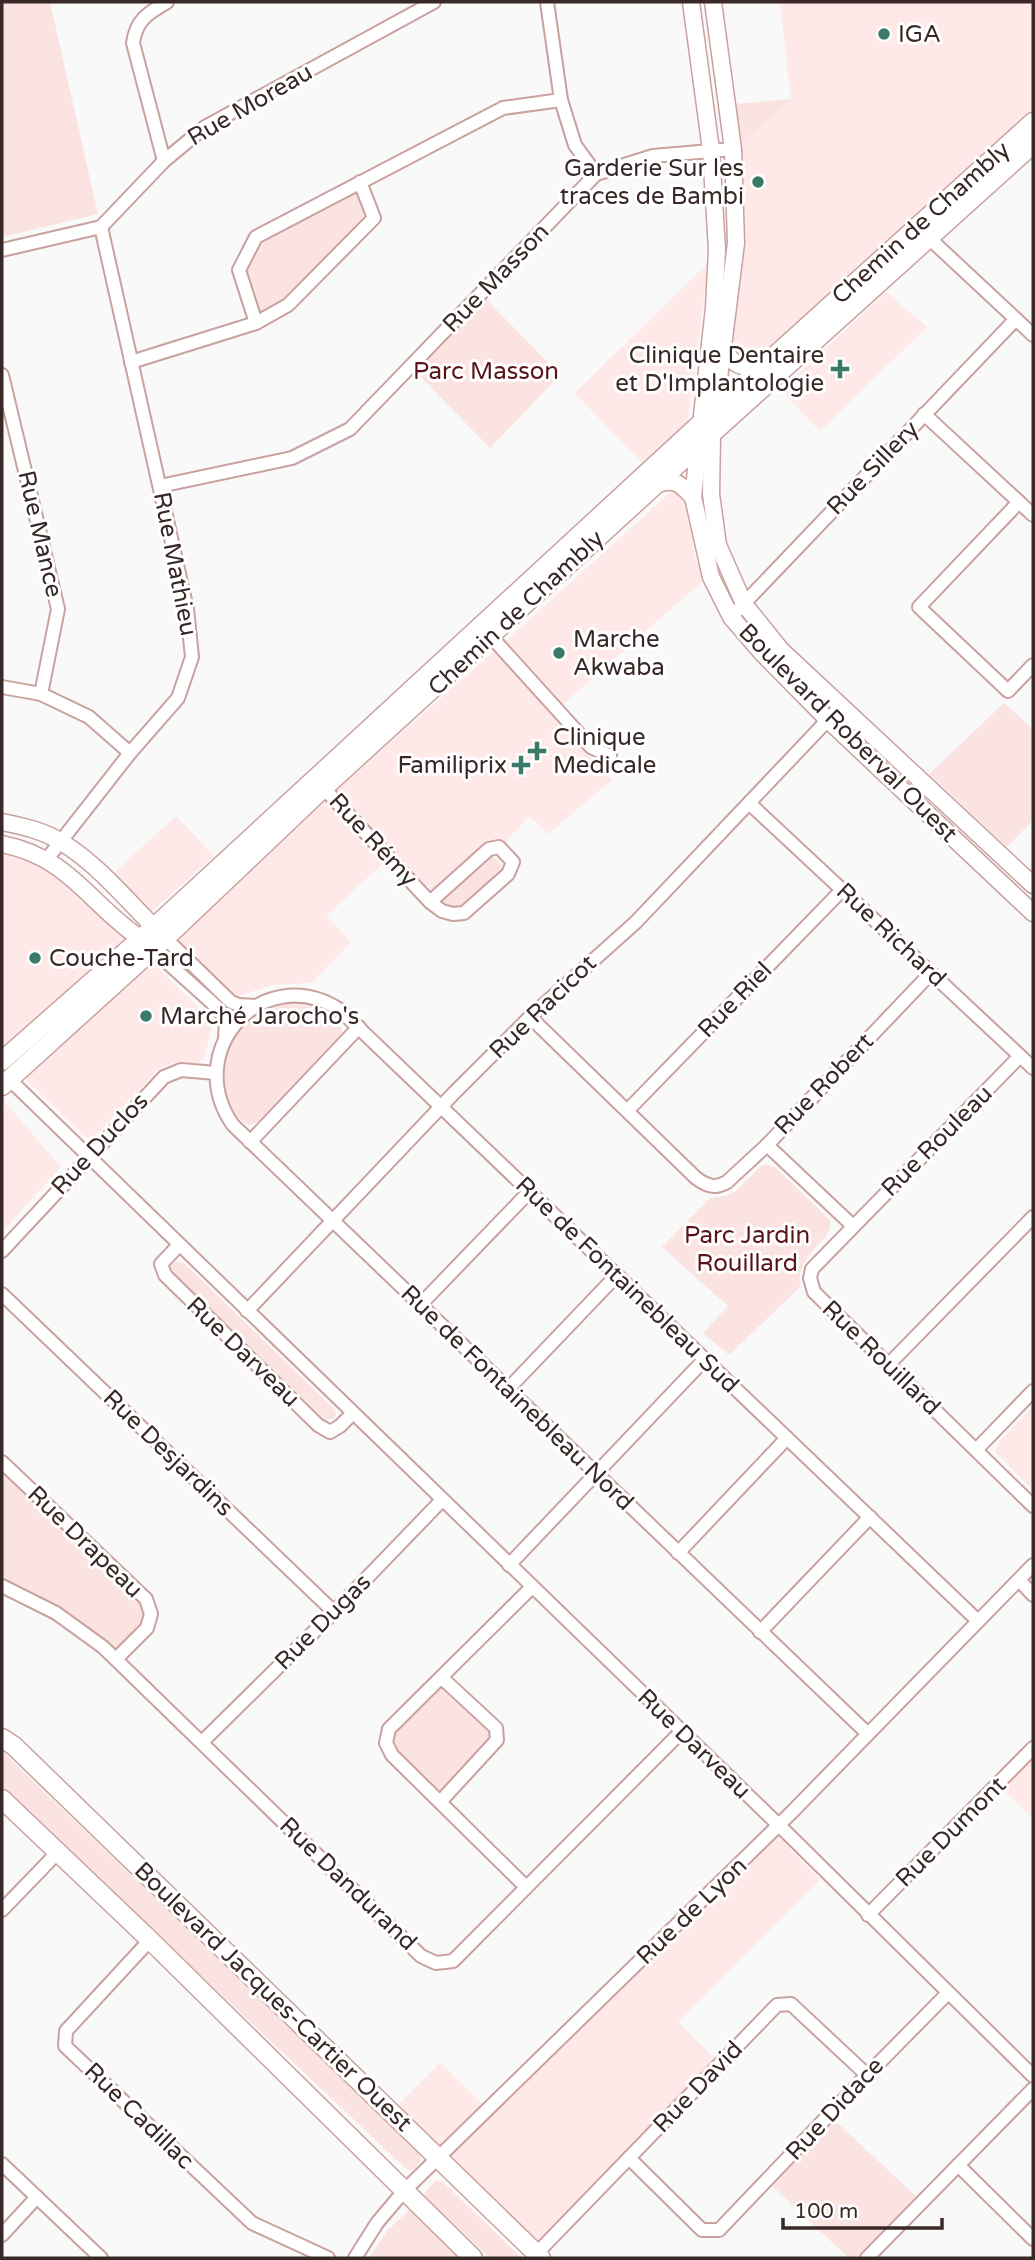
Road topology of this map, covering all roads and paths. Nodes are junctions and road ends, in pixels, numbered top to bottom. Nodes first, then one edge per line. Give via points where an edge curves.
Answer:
1 (167, 2) edge
2 (434, 2) edge
3 (547, 2) edge
4 (691, 2) edge
5 (713, 2) edge
6 (561, 100) junction
7 (1033, 122) edge
8 (1033, 144) edge
9 (733, 149) junction
10 (711, 150) junction
11 (164, 160) junction
12 (596, 174) junction
13 (360, 182) junction
14 (101, 227) junction
15 (929, 238) junction
16 (735, 249) junction
17 (2, 250) edge
18 (717, 250) junction
19 (1016, 319) junction
20 (256, 323) junction
21 (1033, 335) edge
22 (723, 343) junction
23 (131, 362) junction
24 (766, 364) junction
25 (2, 375) edge
26 (714, 412) junction
27 (924, 414) junction
28 (706, 429) junction
29 (698, 447) junction
30 (657, 484) junction
31 (160, 486) junction
32 (693, 497) junction
33 (1019, 502) junction
34 (1033, 515) edge
35 (744, 604) junction
36 (731, 617) junction
37 (486, 631) junction
38 (1033, 665) edge
39 (2, 687) edge
40 (41, 694) junction
41 (841, 706) junction
42 (828, 720) junction
43 (130, 753) junction
44 (610, 755) dead end
45 (319, 783) junction
46 (750, 803) junction
47 (2, 822) edge
48 (61, 841) junction
49 (2, 844) edge
50 (47, 859) junction
51 (1033, 885) edge
52 (842, 890) junction
53 (430, 902) junction
54 (1033, 913) edge
55 (153, 938) junction
56 (931, 972) junction
57 (256, 1006) junction
58 (530, 1017) junction
59 (359, 1027) junction
60 (225, 1038) junction
61 (1020, 1056) junction
62 (2, 1061) edge
63 (1033, 1068) edge
64 (216, 1073) junction
65 (5, 1082) edge
66 (442, 1107) junction
67 (628, 1110) junction
68 (250, 1142) junction
69 (767, 1145) junction
70 (88, 1157) junction
71 (530, 1192) junction
72 (1033, 1217) edge
73 (332, 1221) junction
74 (853, 1226) junction
75 (179, 1245) junction
76 (2, 1251) edge
77 (617, 1275) junction
78 (2, 1294) edge
79 (420, 1305) junction
80 (247, 1311) junction
81 (705, 1359) junction
82 (889, 1364) junction
83 (508, 1390) junction
84 (1033, 1391) edge
85 (353, 1413) junction
86 (787, 1438) junction
87 (976, 1450) junction
88 (2, 1462) edge
89 (596, 1474) junction
90 (442, 1500) junction
91 (1033, 1506) edge
92 (870, 1517) junction
93 (678, 1553) junction
94 (509, 1565) junction
95 (1033, 1565) edge
96 (1019, 1580) junction
97 (2, 1586) edge
98 (532, 1587) junction
99 (1033, 1595) edge
100 (334, 1612) junction
101 (978, 1621) junction
102 (760, 1632) junction
103 (116, 1660) junction
104 (442, 1678) junction
105 (681, 1732) junction
106 (868, 1734) junction
107 (2, 1738) edge
108 (202, 1742) junction
109 (1033, 1748) edge
110 (2, 1799) edge
111 (440, 1802) junction
112 (778, 1826) junction
113 (58, 1852) junction
114 (526, 1887) junction
115 (2, 1910) edge
116 (868, 1915) junction
117 (150, 1940) junction
118 (948, 1993) junction
119 (867, 2074) junction
120 (1033, 2076) edge
121 (1033, 2089) edge
122 (439, 2158) junction
123 (629, 2158) junction
124 (2, 2164) edge
125 (958, 2165) junction
126 (404, 2191) junction
127 (37, 2197) junction
128 (2, 2235) edge
129 (1033, 2239) edge
130 (539, 2256) edge
131 (101, 2258) edge
132 (328, 2258) edge
133 (355, 2258) edge
134 (473, 2258) edge
135 (867, 2258) edge

1 - 11 street via 145,15 135,28 133,43
2 - 11 street, Rue Moreau via 205,127
3 - 6 street
4 - 10 street, Boulevard Roberval Ouest
5 - 9 street
6 - 12 street via 575,145
6 - 13 street via 503,108
7 - 24 main road, Chemin de Chambly
8 - 15 main road, Chemin de Chambly
9 - 10 street, Rue Masson
9 - 16 street
10 - 12 street, Rue Masson via 653,156
10 - 18 street, Boulevard Roberval Ouest
11 - 14 street, Rue Moreau
12 - 31 street, Rue Masson via 349,429 292,458
13 - 20 street via 374,218 288,306
13 - 20 street via 256,237 239,270
14 - 17 street
14 - 23 street, Rue Mathieu
15 - 19 street
15 - 28 main road, Chemin de Chambly
16 - 18 street
16 - 22 street
18 - 28 street, Boulevard Roberval Ouest
19 - 21 street
19 - 27 street, Rue Sillery
20 - 23 street
22 - 24 street via 737,364 748,368
22 - 26 street
23 - 31 street, Rue Mathieu
24 - 26 main road, Chemin de Chambly
25 - 40 street, Rue Mance via 58,609
26 - 28 main road, Chemin de Chambly
27 - 33 street
27 - 35 street, Rue Sillery
28 - 29 main road, Chemin de Chambly
28 - 35 street, Boulevard Roberval Ouest via 718,545
28 - 37 main road, Chemin de Chambly
29 - 30 main road, Chemin de Chambly
29 - 32 street, Boulevard Roberval Ouest
30 - 32 street via 678,483
30 - 37 main road, Chemin de Chambly
31 - 43 street, Rue Mathieu via 187,609 192,657 178,698
32 - 36 street, Boulevard Roberval Ouest via 711,577
33 - 34 street
33 - 38 street via 919,607 1008,691
35 - 36 street, Rue Sillery
35 - 41 street, Boulevard Roberval Ouest via 780,650
36 - 42 street, Boulevard Roberval Ouest
37 - 44 street via 591,747
37 - 45 main road, Chemin de Chambly
39 - 40 street
40 - 43 street via 89,717
41 - 42 street, Rue Racicot
41 - 51 street, Boulevard Roberval Ouest
42 - 46 street, Rue Racicot
42 - 54 street, Boulevard Roberval Ouest
43 - 48 street, Rue Mathieu
45 - 53 street, Rue Rémy
45 - 55 main road, Chemin de Chambly
46 - 52 street, Rue Richard
46 - 58 street, Rue Racicot via 636,922
47 - 48 street
48 - 50 street, Rue Mathieu
48 - 55 street via 89,862
49 - 50 street
50 - 55 street via 123,926
52 - 56 street, Rue Richard
52 - 67 street, Rue Riel
53 - 53 street, Rue Rémy via 442,911 464,913 508,874 513,862 499,847 489,849
55 - 57 street via 232,1002
55 - 60 street via 219,1009 226,1022
55 - 62 main road, Chemin de Chambly
55 - 65 main road, Chemin de Chambly
56 - 61 street, Rue Richard
56 - 69 street, Rue Robert
57 - 59 street, Rue de Fontainebleau Sud via 278,997 311,997 332,1005
57 - 60 street
58 - 66 street, Rue Racicot
58 - 67 street
59 - 66 street, Rue de Fontainebleau Sud
59 - 68 street
60 - 64 street, Rue de Fontainebleau Nord
61 - 63 street, Rue Richard
61 - 74 street, Rue Rouleau
64 - 68 street, Rue de Fontainebleau Nord via 222,1108
64 - 70 street, Rue Duclos via 181,1070 168,1074
65 - 70 street, Rue Darveau
66 - 71 street, Rue de Fontainebleau Sud
66 - 73 street, Rue Racicot
67 - 69 street, Rue Robert via 696,1178 712,1186 727,1182
68 - 73 street, Rue de Fontainebleau Nord
69 - 74 street
70 - 75 street, Rue Darveau
70 - 76 street, Rue Duclos
71 - 77 street, Rue de Fontainebleau Sud
71 - 79 street
72 - 82 street
73 - 79 street, Rue de Fontainebleau Nord
73 - 80 street, Rue Racicot
74 - 82 street, Rue Rouillard via 812,1269 810,1286
75 - 80 street, Rue Darveau
75 - 85 street, Rue Darveau via 161,1264 162,1272 298,1406 330,1432
77 - 81 street, Rue de Fontainebleau Sud
77 - 83 street
78 - 100 street, Rue Desjardins
79 - 83 street, Rue de Fontainebleau Nord
80 - 85 street, Rue Darveau
81 - 86 street, Rue de Fontainebleau Sud
81 - 89 street
82 - 87 street, Rue Rouillard
83 - 89 street, Rue de Fontainebleau Nord
84 - 87 street
85 - 90 street, Rue Darveau
86 - 92 street, Rue de Fontainebleau Sud
86 - 93 street
87 - 91 street, Rue Rouillard
88 - 103 street, Rue Drapeau via 146,1599 151,1614 147,1628
89 - 93 street, Rue de Fontainebleau Nord
89 - 94 street
90 - 94 street, Rue Darveau
90 - 100 street, Rue Dugas
92 - 101 street, Rue de Fontainebleau Sud
92 - 102 street
93 - 102 street, Rue de Fontainebleau Nord
94 - 98 street, Rue Darveau
95 - 96 street, Rue de Lyon
96 - 99 street
96 - 101 street, Rue de Lyon
97 - 103 street, Rue Dandurand via 56,1613
98 - 104 street
98 - 105 street, Rue Darveau
100 - 108 street, Rue Dugas
101 - 106 street, Rue de Lyon
102 - 106 street, Rue de Fontainebleau Nord
103 - 108 street, Rue Dandurand
104 - 111 street via 390,1729 386,1743 392,1755
104 - 111 street via 496,1728 497,1740
105 - 112 street, Rue Darveau
105 - 114 street, Rue Dandurand
106 - 112 street, Rue de Lyon
107 - 122 main road, Boulevard Jacques-Cartier Ouest
108 - 114 street, Rue Dandurand via 421,1956 436,1963 453,1961
109 - 116 street, Rue Dumont
110 - 113 main road, Boulevard Jacques-Cartier Ouest
111 - 114 street
112 - 116 street, Rue Darveau
112 - 122 street, Rue de Lyon
113 - 115 street
113 - 117 main road, Boulevard Jacques-Cartier Ouest
116 - 118 street, Rue Darveau
117 - 126 main road, Boulevard Jacques-Cartier Ouest
117 - 132 street, Rue Cadillac via 66,2031 65,2046 252,2223
118 - 119 street, Rue Didace
118 - 120 street, Rue Darveau
119 - 123 street, Rue David via 791,2004 777,2005
119 - 123 street, Rue Didace via 719,2230 702,2230
121 - 125 street
122 - 126 street, Rue de Lyon
122 - 130 main road, Boulevard Jacques-Cartier Ouest
123 - 130 street, Rue David
124 - 127 street
125 - 129 street
125 - 135 street
126 - 133 street, Rue de Lyon
126 - 134 main road, Boulevard Jacques-Cartier Ouest
127 - 128 street
127 - 131 street

